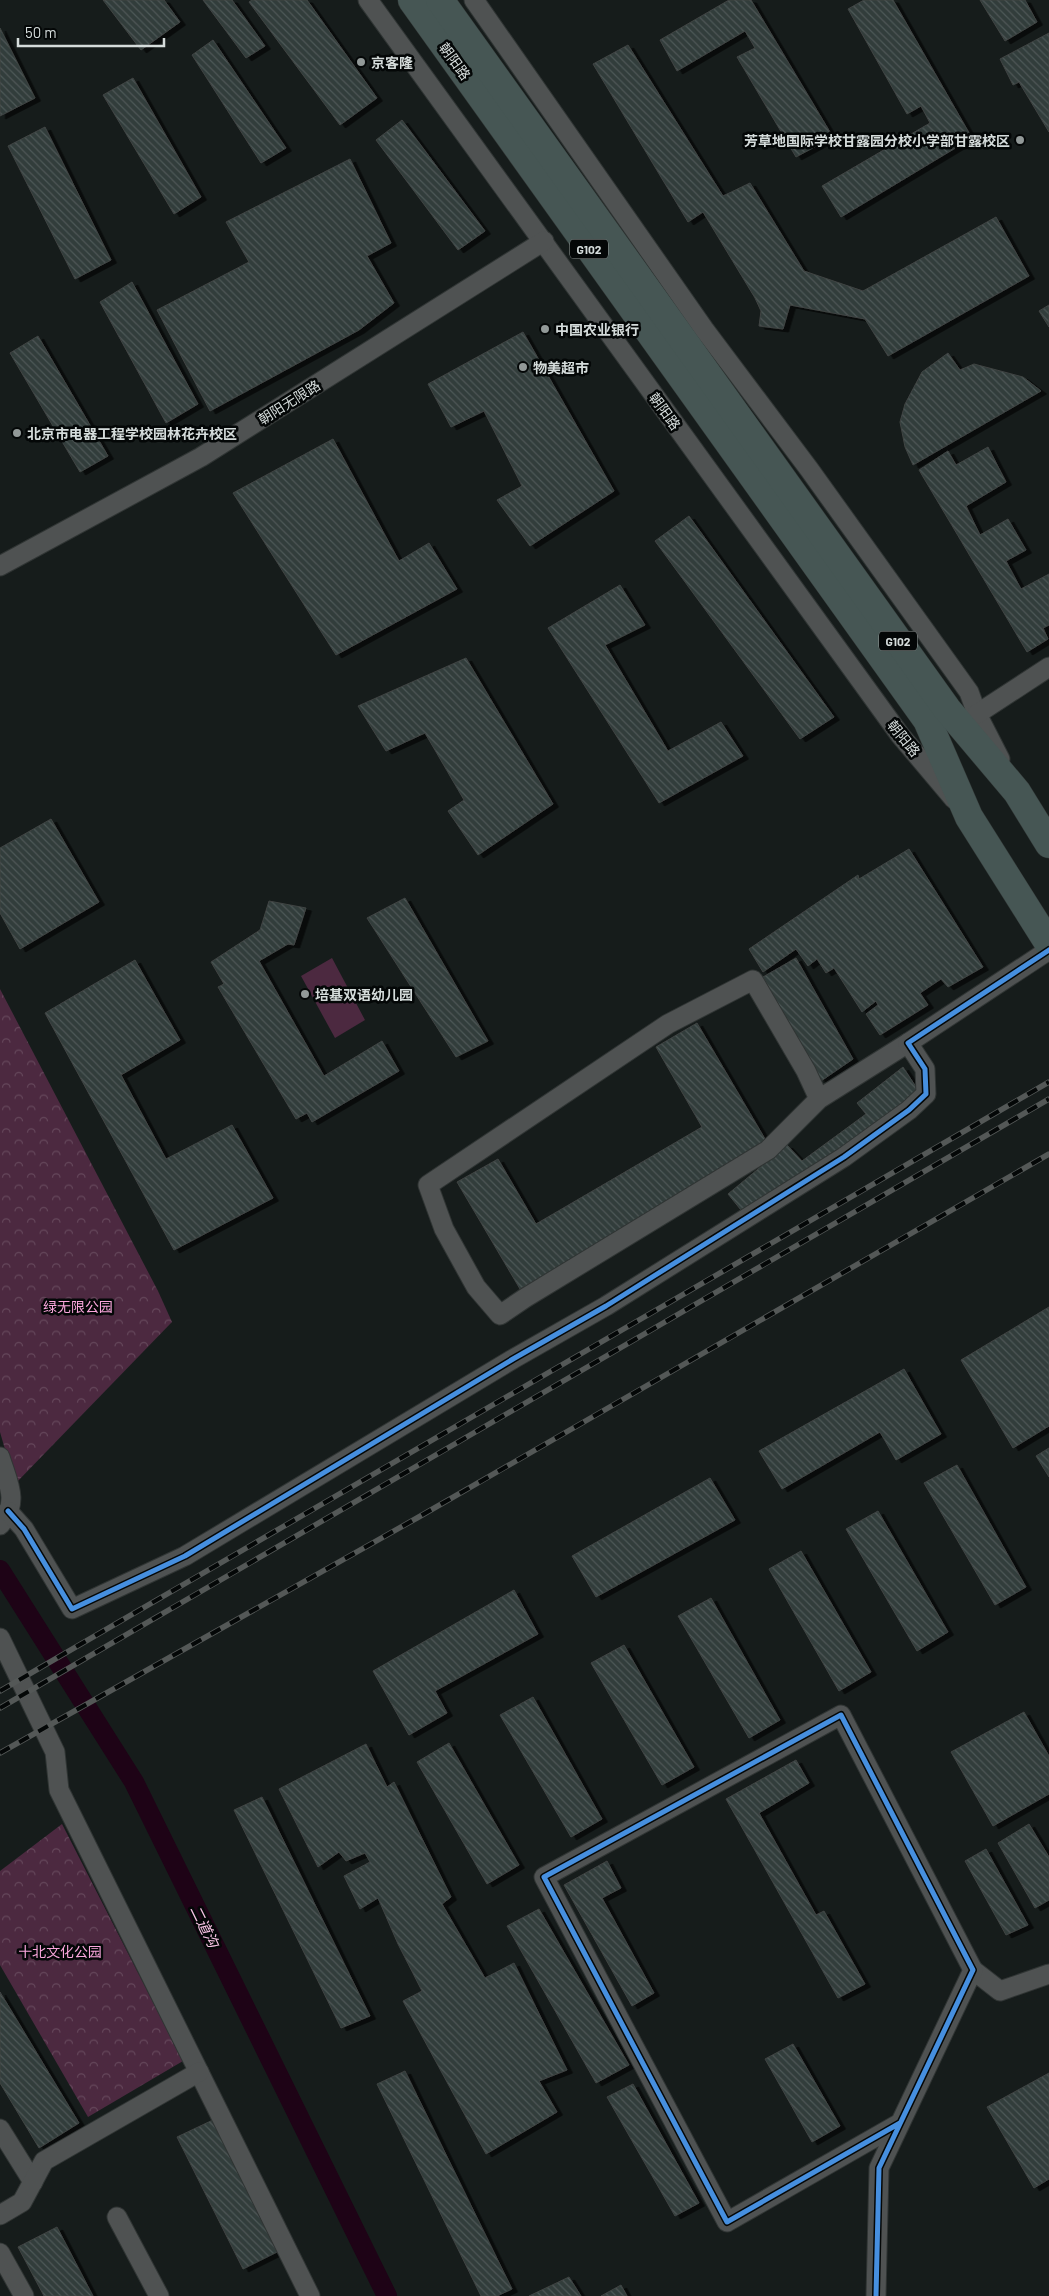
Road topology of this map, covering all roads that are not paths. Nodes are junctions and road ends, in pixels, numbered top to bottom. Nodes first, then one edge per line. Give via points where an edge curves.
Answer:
1 (368, 0) edge
2 (412, 0) edge
3 (440, 0) edge
4 (474, 0) edge
5 (544, 241) junction
6 (809, 468) junction
7 (777, 491) junction
8 (741, 516) junction
9 (0, 566) edge
10 (1049, 667) edge
11 (977, 714) junction
12 (1017, 792) junction
13 (969, 816) junction
14 (1049, 844) edge
15 (1049, 944) edge
16 (1049, 950) edge
17 (908, 1043) junction
18 (819, 1099) junction
19 (0, 1457) edge
20 (4, 1519) edge
21 (0, 1638) edge
22 (973, 1970) junction
23 (1049, 1974) edge
24 (200, 2072) junction
25 (900, 2123) junction
26 (0, 2129) edge
27 (33, 2182) junction
28 (0, 2215) edge
29 (117, 2217) dead end
30 (0, 2253) edge
31 (24, 2296) edge
32 (159, 2296) edge
33 (310, 2296) edge
34 (876, 2296) edge

1 - 5 street, 朝阳路
2 - 7 highway, 朝阳路 / G102
3 - 7 highway, 朝阳路 / G102
4 - 6 street, 朝阳路 via 704,329
5 - 8 street, 朝阳路
5 - 9 street, 朝阳无限路 via 201,457
6 - 7 street
6 - 11 street, 朝阳路 via 969,692
7 - 8 street
7 - 12 highway, 朝阳路 / G102 via 947,709
7 - 13 highway, 朝阳路 / G102 via 927,720
8 - 13 street, 朝阳路 via 900,735
10 - 11 street
11 - 12 street, 朝阳路
12 - 14 highway, 朝阳路 / G102
13 - 15 highway, 朝阳路 / G102
16 - 17 street
17 - 18 street
17 - 20 street via 925,1069 926,1094 844,1157 606,1306 184,1556 72,1609 24,1529
18 - 18 street via 768,1150 500,1315 476,1287 444,1229 428,1185 668,1024 753,980
19 - 20 street via 13,1501
21 - 24 street via 55,1752 59,1790
22 - 23 street via 1000,1991
22 - 25 street
22 - 25 street via 841,1715 544,1877 727,2222
24 - 27 street via 44,2162
24 - 33 street
25 - 34 street via 879,2168
26 - 27 street
27 - 28 street via 22,2202
29 - 32 street
30 - 31 street

